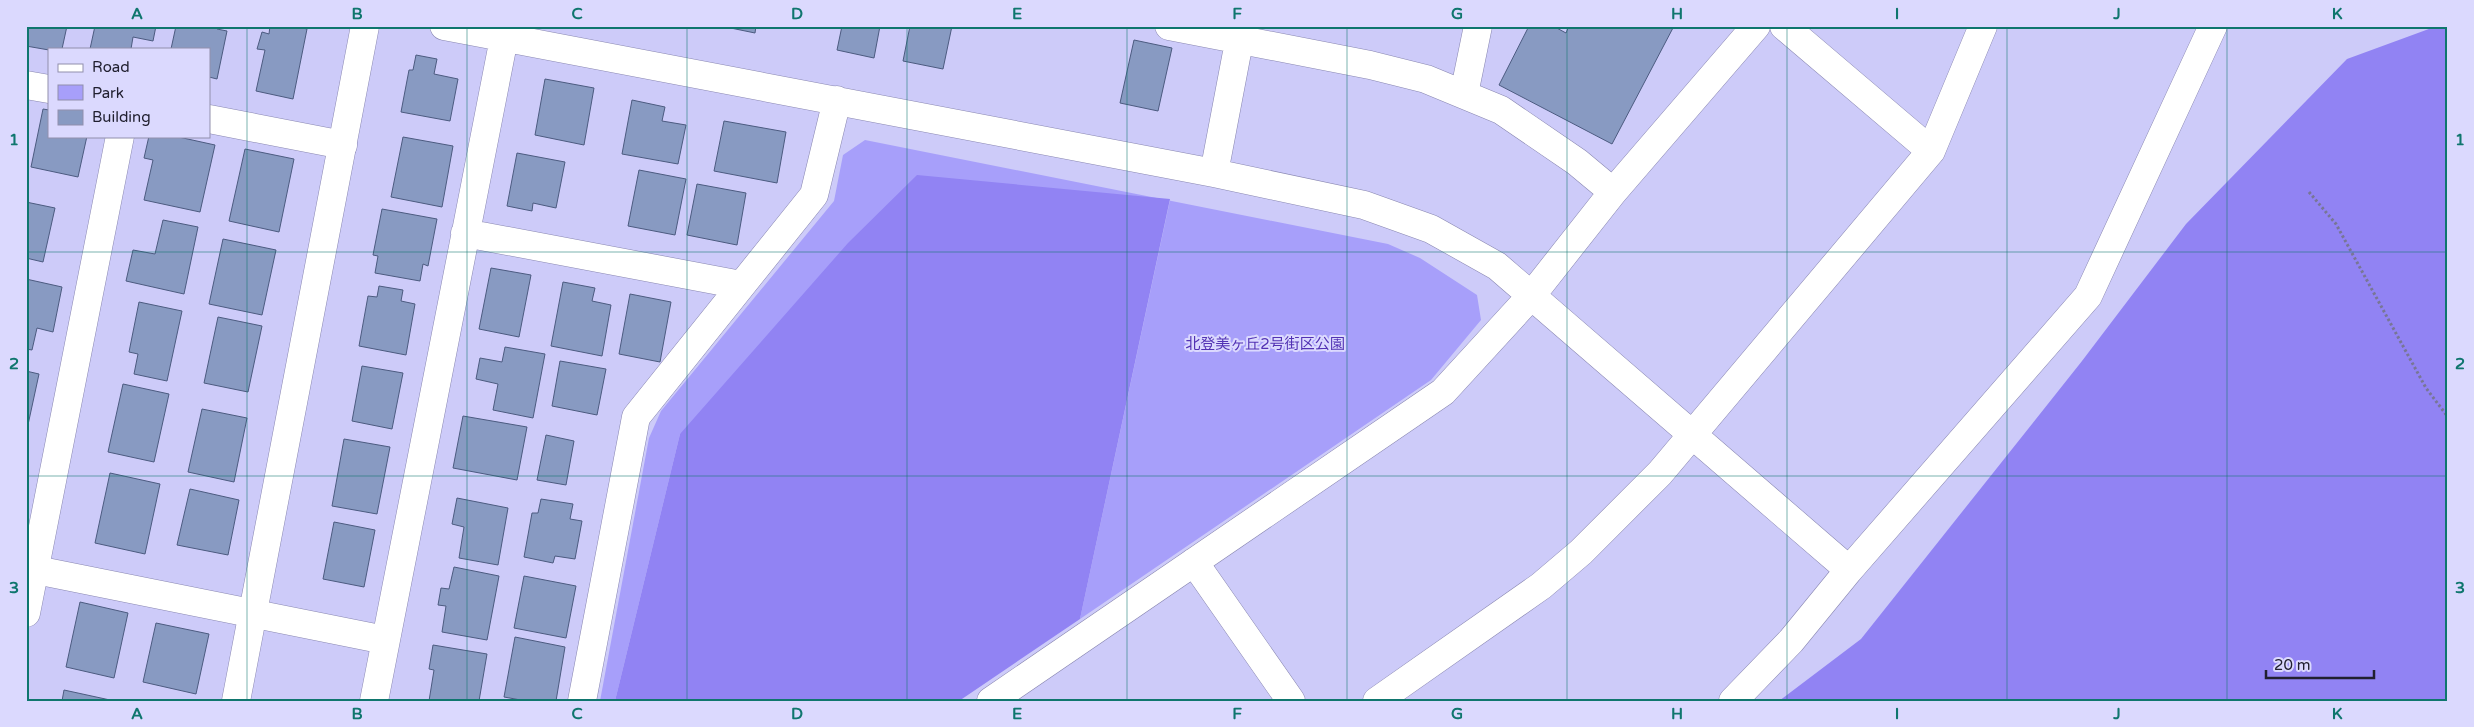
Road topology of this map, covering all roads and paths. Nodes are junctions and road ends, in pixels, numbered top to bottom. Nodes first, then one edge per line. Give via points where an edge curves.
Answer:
1 (365, 26) edge
2 (444, 26) edge
3 (1169, 26) edge
4 (1478, 26) edge
5 (1756, 26) edge
6 (1784, 26) edge
7 (1982, 26) edge
8 (2213, 26) edge
9 (1240, 33) edge
10 (504, 38) junction
11 (26, 85) edge
12 (48, 89) edge
13 (1464, 94) junction
14 (837, 100) junction
15 (210, 120) edge
16 (120, 138) edge
17 (343, 145) junction
18 (1931, 151) junction
19 (1214, 173) junction
20 (1614, 192) junction
21 (2309, 192) dead end
22 (465, 233) junction
23 (741, 285) junction
24 (1531, 296) junction
25 (2448, 417) edge
26 (1693, 435) junction
27 (1194, 562) junction
28 (30, 569) edge
29 (1849, 570) junction
30 (253, 613) junction
31 (26, 614) edge
32 (385, 640) junction
33 (236, 701) edge
34 (374, 701) edge
35 (582, 701) edge
36 (991, 701) edge
37 (1291, 701) edge
38 (1376, 701) edge
39 (1733, 701) edge

1 - 17 street
2 - 10 street
3 - 9 street
4 - 13 street
5 - 20 street
6 - 18 street
7 - 18 street
8 - 29 street via 2088,296
9 - 13 street via 1426,79
9 - 19 street
10 - 14 street
10 - 22 street
11 - 12 street
13 - 20 street via 1501,110 1539,134
14 - 19 street
14 - 23 street via 814,195
15 - 17 street
16 - 28 street
17 - 30 street
18 - 26 street
19 - 24 street via 1398,215 1465,246 1497,266
20 - 24 street
21 - 25 path via 2336,224 2426,388
22 - 23 street
22 - 32 street
23 - 35 street via 636,417
24 - 26 street
24 - 27 street via 1443,392
26 - 29 street
26 - 38 street via 1626,509 1541,586
27 - 36 street
27 - 37 street
28 - 30 street
28 - 31 street
29 - 39 street via 1791,641
30 - 32 street
30 - 33 street
32 - 34 street

